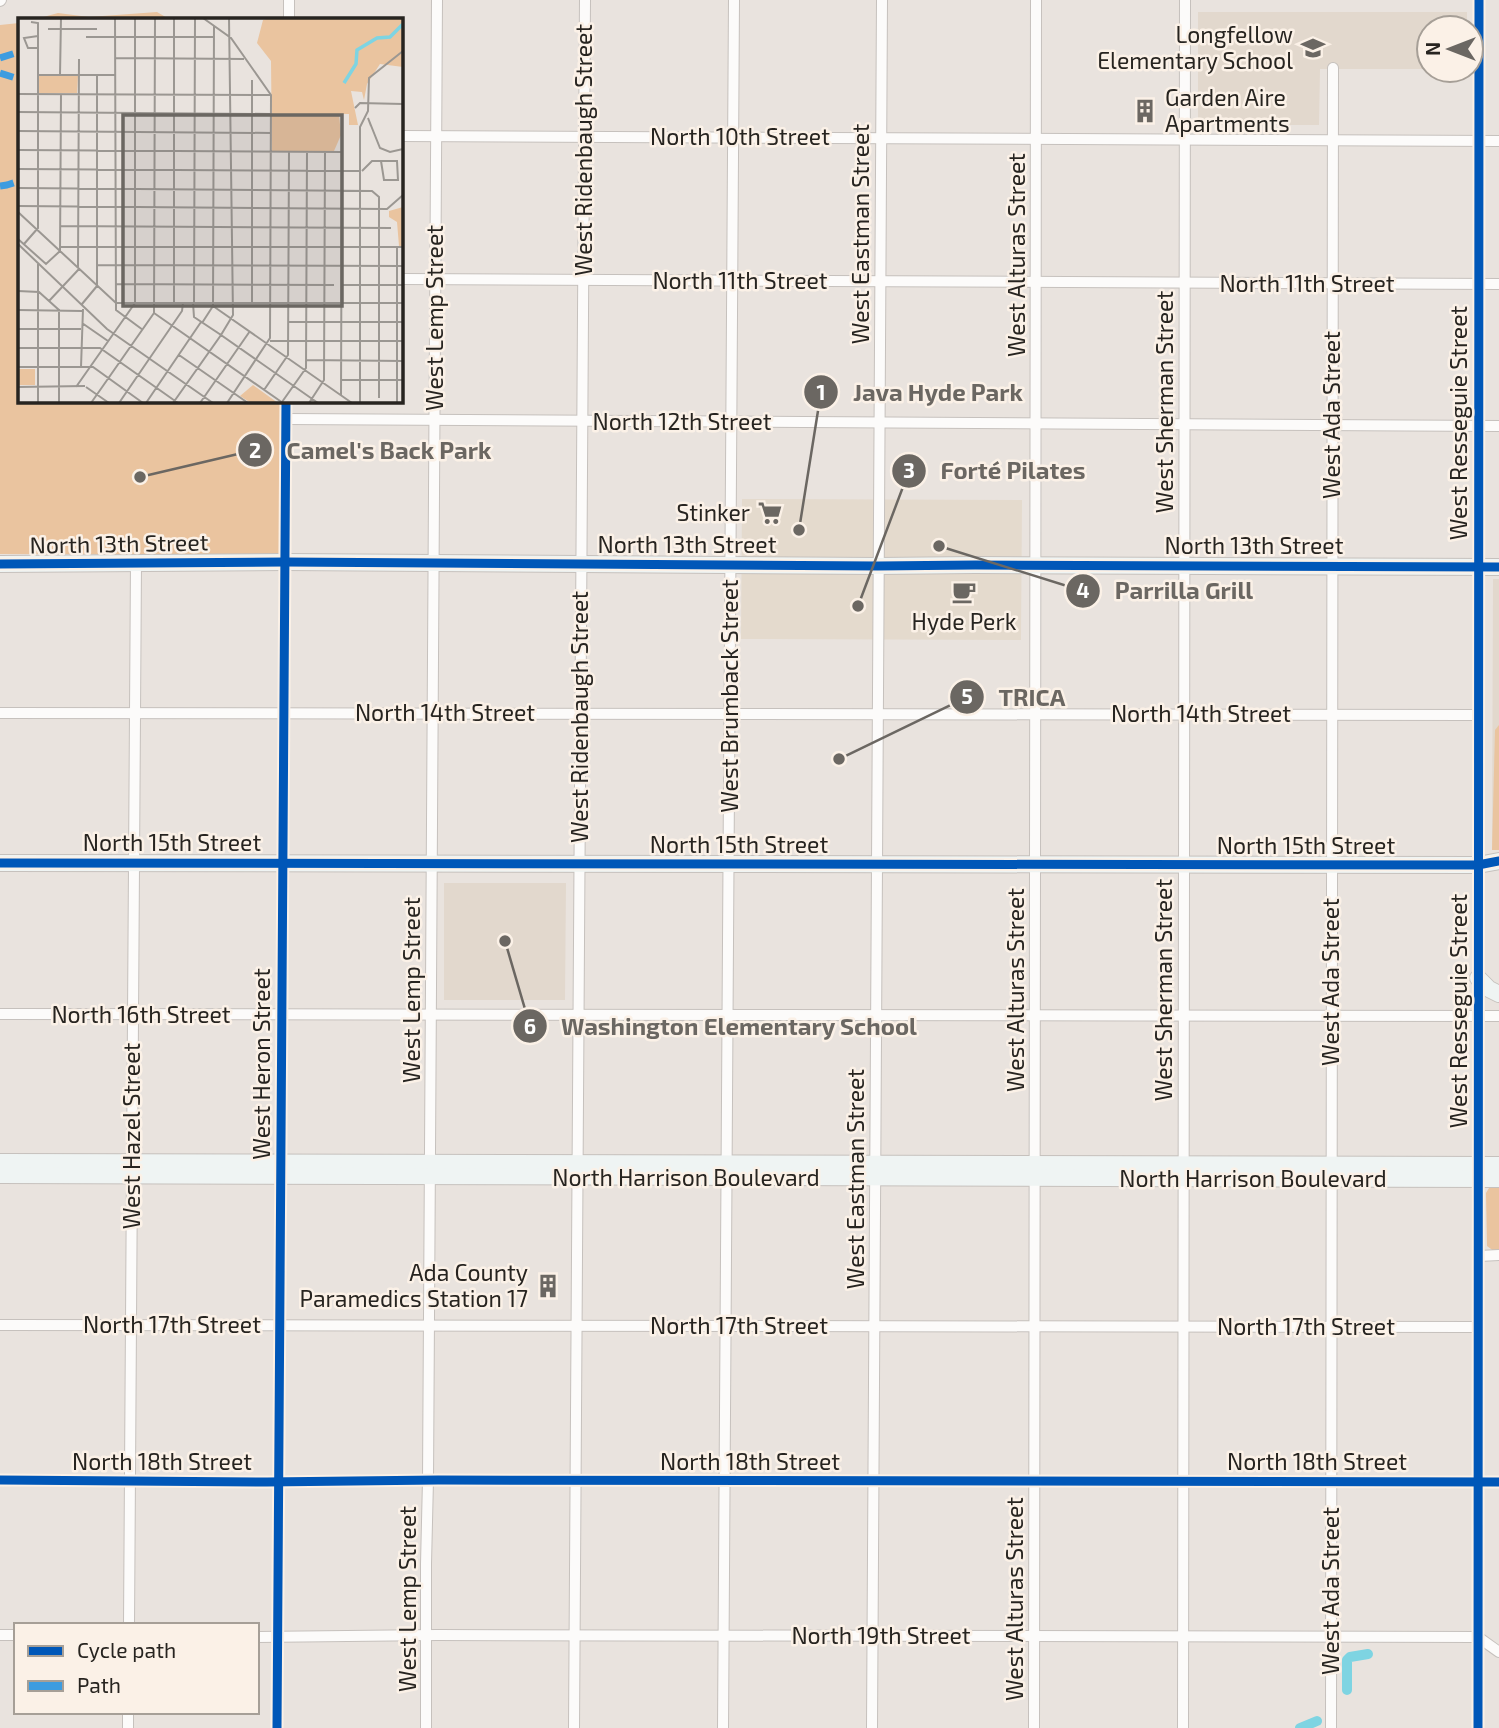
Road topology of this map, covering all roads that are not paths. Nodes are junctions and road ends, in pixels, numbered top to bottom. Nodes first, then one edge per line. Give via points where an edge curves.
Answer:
1 (289, 0) edge
2 (437, 0) edge
3 (585, 0) edge
4 (734, 0) edge
5 (882, 0) edge
6 (1037, 0) edge
7 (1185, 0) edge
8 (1479, 0) edge
9 (289, 18) edge
10 (1333, 68) dead end
11 (402, 136) edge
12 (436, 136) junction
13 (584, 137) junction
14 (733, 137) junction
15 (881, 138) junction
16 (1036, 139) junction
17 (1185, 139) junction
18 (1333, 140) junction
19 (1479, 141) junction
20 (1499, 141) edge
21 (402, 279) edge
22 (436, 279) junction
23 (583, 280) junction
24 (732, 281) junction
25 (880, 282) junction
26 (1036, 283) junction
27 (1185, 284) junction
28 (1333, 284) junction
29 (1479, 284) junction
30 (1499, 284) edge
31 (286, 402) edge
32 (286, 419) junction
33 (435, 420) junction
34 (582, 421) junction
35 (732, 422) junction
36 (879, 423) junction
37 (1036, 424) junction
38 (1184, 425) junction
39 (1332, 425) junction
40 (1478, 426) junction
41 (1499, 426) edge
42 (136, 562) junction
43 (285, 562) junction
44 (434, 563) junction
45 (581, 563) junction
46 (0, 564) edge
47 (731, 565) junction
48 (1036, 565) junction
49 (1184, 565) junction
50 (878, 566) junction
51 (1332, 566) junction
52 (1478, 567) junction
53 (1499, 567) edge
54 (284, 712) junction
55 (0, 713) edge
56 (135, 713) junction
57 (433, 713) junction
58 (580, 713) junction
59 (730, 714) junction
60 (878, 714) junction
61 (1036, 714) junction
62 (1184, 714) junction
63 (1332, 714) junction
64 (1478, 715) junction
65 (1499, 861) edge
66 (283, 862) junction
67 (0, 863) edge
68 (134, 863) junction
69 (432, 864) junction
70 (579, 864) junction
71 (729, 864) junction
72 (877, 864) junction
73 (1035, 865) junction
74 (1184, 865) junction
75 (1332, 865) junction
76 (1478, 865) junction
77 (1499, 871) edge
78 (1478, 978) junction
79 (1499, 994) edge
80 (0, 1014) edge
81 (133, 1015) junction
82 (282, 1015) junction
83 (431, 1015) junction
84 (578, 1015) junction
85 (728, 1016) junction
86 (876, 1016) junction
87 (1035, 1016) junction
88 (1184, 1016) junction
89 (1332, 1016) junction
90 (1499, 1016) edge
91 (1478, 1017) junction
92 (0, 1162) edge
93 (1499, 1165) edge
94 (132, 1169) junction
95 (281, 1170) junction
96 (430, 1170) junction
97 (577, 1170) junction
98 (727, 1171) junction
99 (875, 1171) junction
100 (1035, 1171) junction
101 (1183, 1171) junction
102 (1331, 1172) junction
103 (1478, 1172) junction
104 (0, 1175) edge
105 (1499, 1179) edge
106 (1499, 1255) edge
107 (1479, 1256) junction
108 (280, 1324) junction
109 (0, 1325) edge
110 (429, 1325) junction
111 (131, 1326) junction
112 (576, 1326) junction
113 (726, 1326) junction
114 (874, 1326) junction
115 (1035, 1326) junction
116 (1183, 1327) junction
117 (1332, 1327) junction
118 (1478, 1327) junction
119 (0, 1480) edge
120 (428, 1480) junction
121 (575, 1480) junction
122 (724, 1481) junction
123 (874, 1481) junction
124 (130, 1482) junction
125 (279, 1482) junction
126 (1035, 1482) junction
127 (1183, 1482) junction
128 (1331, 1482) junction
129 (1478, 1482) junction
130 (1499, 1482) edge
131 (129, 1623) edge
132 (427, 1635) junction
133 (574, 1635) junction
134 (723, 1636) junction
135 (873, 1636) junction
136 (259, 1637) edge
137 (278, 1637) junction
138 (1034, 1637) junction
139 (1183, 1637) junction
140 (1331, 1637) junction
141 (1478, 1637) junction
142 (1499, 1652) edge
143 (277, 1728) edge
144 (426, 1728) edge
145 (574, 1728) edge
146 (723, 1728) edge
147 (872, 1728) edge
148 (1034, 1728) edge
149 (1183, 1728) edge
150 (1331, 1728) edge
151 (1478, 1728) edge

1 - 9 street
2 - 12 street, West Lemp Street
3 - 13 street, West Ridenbaugh Street
4 - 14 street, West Brumback Street
5 - 15 street, West Eastman Street
6 - 16 street, West Alturas Street
7 - 17 street, West Sherman Street
8 - 19 street, West Resseguie Street
10 - 18 street, West Ada Street
11 - 12 street, North 10th Street
12 - 13 street, North 10th Street
12 - 22 street, West Lemp Street
13 - 14 street, North 10th Street
13 - 23 street, West Ridenbaugh Street
14 - 15 street, North 10th Street
14 - 24 street, West Brumback Street
15 - 16 street, North 10th Street
15 - 25 street, West Eastman Street
16 - 17 street, North 10th Street
16 - 26 street, West Alturas Street
17 - 18 street, North 10th Street
17 - 27 street, West Sherman Street
18 - 19 street, North 10th Street
18 - 28 street, West Ada Street
19 - 20 street, North 10th Street
19 - 29 street, West Resseguie Street
21 - 22 street, North 11th Street
22 - 23 street, North 11th Street
22 - 33 street, West Lemp Street
23 - 24 street, North 11th Street
23 - 34 street, West Ridenbaugh Street
24 - 25 street, North 11th Street
24 - 35 street, West Brumback Street
25 - 26 street, North 11th Street
25 - 36 street, West Eastman Street
26 - 27 street, North 11th Street
26 - 37 street, West Alturas Street
27 - 28 street, North 11th Street
27 - 38 street, West Sherman Street
28 - 29 street, North 11th Street
28 - 39 street, West Ada Street
29 - 30 street, North 11th Street
29 - 40 street, West Resseguie Street
31 - 32 street, West Heron Street
32 - 33 street, North 12th Street
32 - 43 street, West Heron Street
33 - 34 street, North 12th Street
33 - 44 street, West Lemp Street
34 - 35 street, North 12th Street
34 - 45 street, West Ridenbaugh Street
35 - 36 street, North 12th Street
35 - 47 street, West Brumback Street
36 - 37 street, North 12th Street
36 - 50 street, West Eastman Street
37 - 38 street, North 12th Street
37 - 48 street, West Alturas Street
38 - 39 street, North 12th Street
38 - 49 street, West Sherman Street
39 - 40 street, North 12th Street
39 - 51 street, West Ada Street
40 - 41 street, North 12th Street
40 - 52 street, West Resseguie Street
42 - 43 street, North 13th Street
42 - 46 street, North 13th Street
42 - 56 street, West Hazel Street
43 - 44 street, North 13th Street
43 - 54 street, West Heron Street
44 - 45 street, North 13th Street
44 - 57 street, West Lemp Street
45 - 47 street, North 13th Street
45 - 58 street, West Ridenbaugh Street
47 - 50 street, North 13th Street
47 - 59 street, West Brumback Street
48 - 49 street, North 13th Street
48 - 50 street, North 13th Street
48 - 61 street, West Alturas Street
49 - 51 street, North 13th Street
49 - 62 street, West Sherman Street
50 - 60 street, West Eastman Street
51 - 52 street, North 13th Street
51 - 63 street, West Ada Street
52 - 53 street, North 13th Street
52 - 64 street, West Resseguie Street
54 - 56 street, North 14th Street
54 - 57 street, North 14th Street
54 - 66 street, West Heron Street
55 - 56 street, North 14th Street
56 - 68 street, West Hazel Street
57 - 58 street, North 14th Street
57 - 69 street, West Lemp Street
58 - 59 street, North 14th Street
58 - 70 street, West Ridenbaugh Street
59 - 60 street, North 14th Street
59 - 71 street, West Brumback Street
60 - 61 street, North 14th Street
60 - 72 street, West Eastman Street
61 - 62 street, North 14th Street
61 - 73 street, West Alturas Street
62 - 63 street, North 14th Street
62 - 74 street, West Sherman Street
63 - 64 street, North 14th Street
63 - 75 street, West Ada Street
64 - 76 street, West Resseguie Street
65 - 76 street, North 15th Street
66 - 68 street, North 15th Street
66 - 69 street, North 15th Street
66 - 82 street, West Heron Street
67 - 68 street, North 15th Street
68 - 81 street, West Hazel Street
69 - 70 street, North 15th Street
69 - 83 street, West Lemp Street
70 - 71 street, North 15th Street
70 - 84 street, West Ridenbaugh Street
71 - 72 street, North 15th Street
71 - 85 street, West Brumback Street
72 - 73 street, North 15th Street
72 - 86 street, West Eastman Street
73 - 74 street, North 15th Street
73 - 87 street, West Alturas Street
74 - 75 street, North 15th Street
74 - 88 street, West Sherman Street
75 - 76 street, North 15th Street
75 - 89 street, West Ada Street
76 - 77 street, North 15th Street
76 - 78 street, West Resseguie Street
78 - 79 street
78 - 91 street, West Resseguie Street
80 - 81 street, North 16th Street
81 - 82 street, North 16th Street
81 - 94 street, West Hazel Street
82 - 83 street, North 16th Street
82 - 95 street, West Heron Street
83 - 84 street, North 16th Street
83 - 96 street, West Lemp Street
84 - 85 street, North 16th Street
84 - 97 street, West Ridenbaugh Street
85 - 86 street, North 16th Street
85 - 98 street, West Brumback Street
86 - 87 street, North 16th Street
86 - 99 street, West Eastman Street
87 - 88 street, North 16th Street
87 - 100 street, West Alturas Street
88 - 89 street, North 16th Street
88 - 101 street, West Sherman Street
89 - 91 street, North 16th Street
89 - 102 street, West Ada Street
90 - 91 street, North 16th Street
91 - 103 street, West Resseguie Street
92 - 94 street, North Harrison Boulevard
93 - 103 street, North Harrison Boulevard
94 - 95 street, North Harrison Boulevard
94 - 104 street, North Harrison Boulevard
94 - 111 street, West Hazel Street
95 - 96 street, North Harrison Boulevard
95 - 108 street, West Heron Street
96 - 97 street, North Harrison Boulevard
96 - 110 street, West Lemp Street
97 - 98 street, North Harrison Boulevard
97 - 112 street, West Ridenbaugh Street
98 - 99 street, North Harrison Boulevard
98 - 113 street, West Brumback Street
99 - 100 street, North Harrison Boulevard
99 - 114 street, West Eastman Street
100 - 101 street, North Harrison Boulevard
100 - 115 street, West Alturas Street
101 - 102 street, North Harrison Boulevard
101 - 116 street, West Sherman Street
102 - 103 street, North Harrison Boulevard
102 - 117 street, West Ada Street
103 - 105 street, North Harrison Boulevard
103 - 107 street, West Resseguie Street
106 - 107 street
107 - 118 street, West Resseguie Street
108 - 110 street, North 17th Street
108 - 111 street, North 17th Street
108 - 125 street, West Heron Street
109 - 111 street, North 17th Street
110 - 112 street, North 17th Street
110 - 120 street, West Lemp Street
111 - 124 street, West Hazel Street
112 - 113 street, North 17th Street
112 - 121 street, West Ridenbaugh Street
113 - 114 street, North 17th Street
113 - 122 street, West Brumback Street
114 - 115 street, North 17th Street
114 - 123 street, West Eastman Street
115 - 116 street, North 17th Street
115 - 126 street, West Alturas Street
116 - 117 street, North 17th Street
116 - 127 street, West Sherman Street
117 - 118 street, North 17th Street
117 - 128 street, West Ada Street
118 - 129 street, West Resseguie Street
119 - 124 street, North 18th Street
120 - 121 street, North 18th Street
120 - 125 street, North 18th Street
120 - 132 street, West Lemp Street
121 - 122 street, North 18th Street
121 - 133 street, West Ridenbaugh Street
122 - 123 street, North 18th Street
122 - 134 street, West Brumback Street
123 - 126 street, North 18th Street
123 - 135 street, West Eastman Street
124 - 125 street, North 18th Street
124 - 131 street, West Hazel Street
125 - 137 street, West Heron Street
126 - 127 street, North 18th Street
126 - 138 street, West Alturas Street
127 - 128 street, North 18th Street
127 - 139 street, West Sherman Street
128 - 129 street, North 18th Street
128 - 140 street, West Ada Street
129 - 130 street, North 18th Street
129 - 141 street, West Resseguie Street
132 - 133 street, North 19th Street
132 - 137 street, North 19th Street
132 - 144 street, West Lemp Street
133 - 134 street, North 19th Street
133 - 145 street, West Ridenbaugh Street
134 - 135 street, North 19th Street
134 - 146 street, West Brumback Street
135 - 138 street, North 19th Street
135 - 147 street, West Eastman Street
136 - 137 street, North 19th Street
137 - 143 street, West Heron Street
138 - 139 street, North 19th Street
138 - 148 street, West Alturas Street
139 - 140 street, North 19th Street
139 - 149 street, West Sherman Street
140 - 141 street, North 19th Street
140 - 150 street, West Ada Street
141 - 142 street
141 - 151 street, West Resseguie Street

